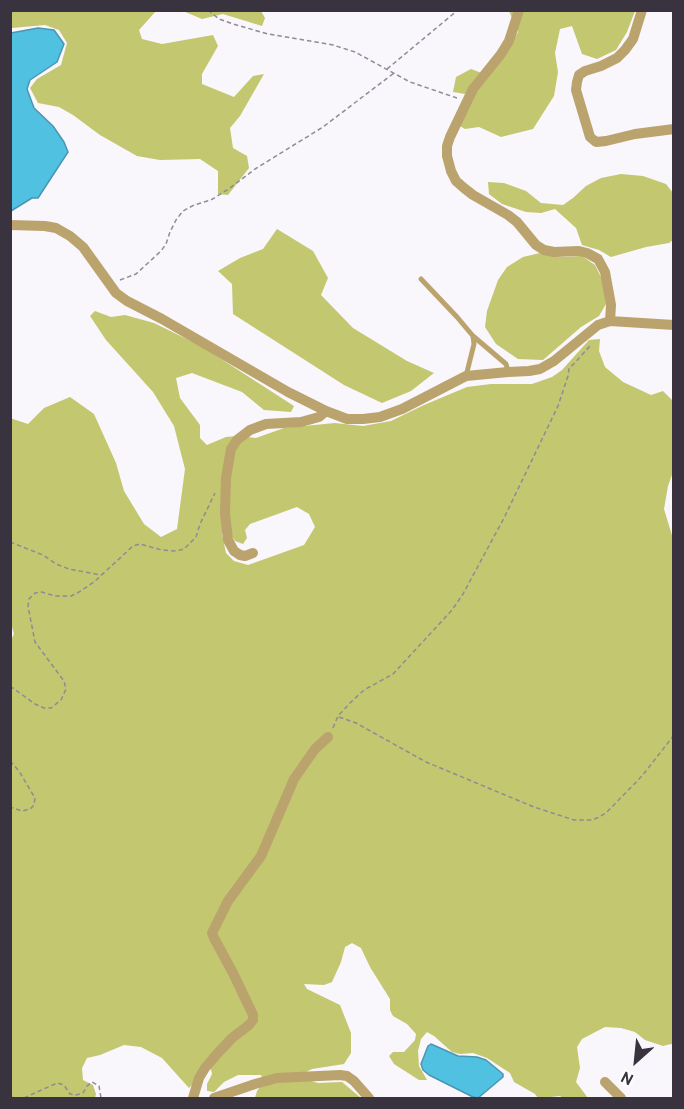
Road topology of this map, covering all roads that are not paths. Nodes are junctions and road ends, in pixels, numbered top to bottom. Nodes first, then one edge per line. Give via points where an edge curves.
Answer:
1 (519, 10) edge
2 (642, 10) edge
3 (674, 129) edge
4 (10, 225) edge
5 (421, 279) dead end
6 (610, 321) junction
7 (674, 325) edge
8 (473, 336) junction
9 (508, 372) junction
10 (466, 376) junction
11 (326, 411) junction
12 (253, 553) dead end
13 (328, 737) road end
14 (605, 1082) dead end
15 (193, 1098) edge
16 (214, 1098) edge
17 (369, 1098) edge
18 (621, 1098) edge

1 - 6 street via 501,54 466,101 447,146 451,171 472,195 508,215 544,250 579,251 598,259 605,272
2 - 3 street via 625,51 579,75 576,90 590,137 596,141
4 - 11 street via 56,228 70,236 127,301
5 - 8 lane
6 - 7 street
6 - 9 street via 598,325 554,362 540,369
8 - 9 lane via 506,364
8 - 10 lane
9 - 10 street
10 - 11 street via 380,417 347,419
11 - 12 street via 301,422 266,424 250,430 231,448 226,478 228,540 240,555
13 - 15 street via 294,779 261,856 214,927 213,938 253,1020 205,1068
14 - 18 street
16 - 17 street via 277,1078 340,1075 354,1081

